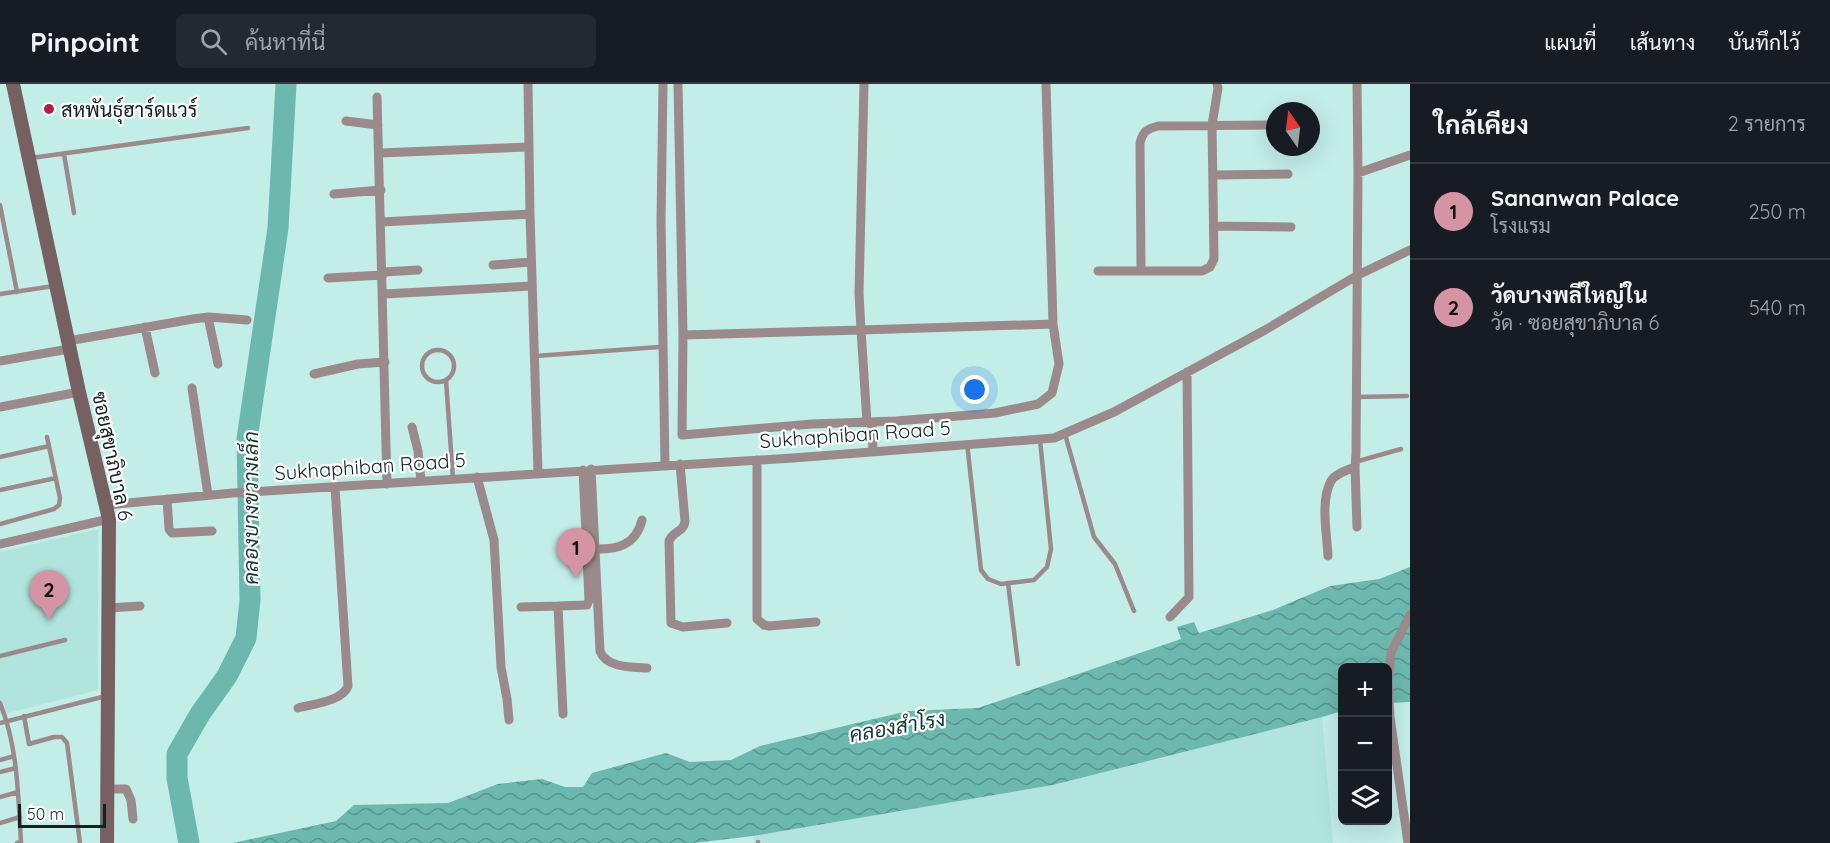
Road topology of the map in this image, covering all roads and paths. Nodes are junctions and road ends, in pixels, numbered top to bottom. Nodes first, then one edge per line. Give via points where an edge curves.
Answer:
1 (13, 84) edge
2 (528, 84) edge
3 (663, 84) edge
4 (678, 84) edge
5 (864, 84) edge
6 (1046, 84) edge
7 (1217, 84) edge
8 (1357, 84) edge
9 (377, 97) dead end
10 (346, 121) dead end
11 (378, 124) junction
12 (1212, 125) junction
13 (1266, 125) edge
14 (248, 128) dead end
15 (529, 147) junction
16 (380, 153) junction
17 (64, 154) junction
18 (1410, 155) edge
19 (28, 158) junction
20 (1358, 173) junction
21 (1288, 174) dead end
22 (1213, 175) junction
23 (381, 190) junction
24 (333, 194) dead end
25 (0, 204) edge
26 (74, 213) dead end
27 (530, 214) junction
28 (382, 222) junction
29 (1214, 226) junction
30 (1291, 227) dead end
31 (1410, 250) edge
32 (531, 262) junction
33 (493, 265) dead end
34 (418, 270) dead end
35 (1141, 270) junction
36 (1098, 271) dead end
37 (383, 273) junction
38 (1358, 275) junction
39 (328, 278) dead end
40 (56, 285) junction
41 (532, 286) junction
42 (17, 292) junction
43 (0, 294) edge
44 (384, 294) junction
45 (208, 317) junction
46 (247, 320) dead end
47 (1053, 324) junction
48 (145, 327) junction
49 (861, 330) junction
50 (683, 335) junction
51 (68, 345) junction
52 (659, 347) dead end
53 (535, 356) junction
54 (0, 361) edge
55 (385, 362) junction
56 (218, 364) dead end
57 (1187, 372) junction
58 (155, 373) dead end
59 (314, 374) dead end
60 (446, 380) junction
61 (192, 388) dead end
62 (79, 392) junction
63 (1407, 396) dead end
64 (1357, 397) junction
65 (0, 407) edge
66 (869, 422) junction
67 (412, 427) dead end
68 (1065, 434) junction
69 (47, 437) dead end
70 (1040, 438) junction
71 (967, 443) junction
72 (49, 446) junction
73 (1401, 449) dead end
74 (873, 451) junction
75 (0, 457) edge
76 (757, 460) junction
77 (680, 464) junction
78 (1355, 464) junction
79 (664, 465) junction
80 (587, 469) junction
81 (538, 473) junction
82 (477, 477) junction
83 (56, 478) junction
84 (453, 479) junction
85 (421, 481) junction
86 (387, 484) junction
87 (335, 487) junction
88 (0, 490) edge
89 (208, 495) junction
90 (167, 499) junction
91 (108, 512) junction
92 (642, 520) dead end
93 (0, 524) edge
94 (1357, 526) dead end
95 (212, 531) dead end
96 (0, 544) edge
97 (594, 549) junction
98 (1328, 556) dead end
99 (1008, 583) junction
100 (140, 606) dead end
101 (558, 606) junction
102 (520, 607) dead end
103 (109, 608) junction
104 (1134, 611) dead end
105 (1410, 615) edge
106 (1170, 617) dead end
107 (816, 622) dead end
108 (727, 623) dead end
109 (65, 640) dead end
110 (0, 656) edge
111 (1018, 664) dead end
112 (647, 668) dead end
113 (108, 695) junction
114 (0, 703) edge
115 (298, 708) dead end
116 (563, 714) dead end
117 (24, 716) junction
118 (509, 720) dead end
119 (7, 721) junction
120 (0, 723) edge
121 (14, 756) junction
122 (0, 760) edge
123 (16, 768) junction
124 (0, 772) edge
125 (107, 789) junction
126 (18, 792) junction
127 (0, 797) edge
128 (20, 817) junction
129 (132, 819) dead end
130 (0, 823) edge
131 (20, 843) edge
132 (80, 843) edge
133 (106, 843) edge
134 (1408, 843) edge

1 - 19 street, ซอยสุขาภิบาล 6
2 - 15 street
3 - 79 street
4 - 50 street
5 - 49 street
6 - 47 street
7 - 12 street
8 - 20 street
9 - 11 street
10 - 11 street
11 - 16 street
12 - 13 street
12 - 22 street
12 - 35 street via 1158,126 1142,133
14 - 17 lane
15 - 16 street
15 - 27 street
16 - 23 street
17 - 19 lane
17 - 26 lane
18 - 20 street
19 - 40 street, ซอยสุขาภิบาล 6
20 - 38 street
21 - 22 street
22 - 29 street
23 - 24 street
23 - 28 street
25 - 42 lane
27 - 28 street
27 - 32 street
28 - 37 street
29 - 30 street
29 - 35 street via 1214,259 1210,267 1202,271
31 - 38 street, Sukhaphiban Road 5
32 - 33 street
32 - 41 street
34 - 37 street
35 - 36 street
37 - 39 street
37 - 44 street
38 - 57 street, Sukhaphiban Road 5
38 - 64 street
40 - 42 lane
40 - 51 street, ซอยสุขาภิบาล 6
41 - 44 street
41 - 53 street
42 - 43 lane
44 - 55 street
45 - 46 street
45 - 48 street
45 - 56 street
47 - 49 street
47 - 66 street via 1059,364 1052,393 1038,404 995,413
48 - 51 street
48 - 58 street
49 - 50 street
49 - 66 street
50 - 66 street via 682,435
51 - 54 street
51 - 62 street, ซอยสุขาภิบาล 6
52 - 53 lane
53 - 81 street
55 - 59 street
55 - 86 street
57 - 68 street, Sukhaphiban Road 5
57 - 106 street via 1189,597
60 - 60 lane via 454,368 453,361 444,350 436,349 424,356 422,370 432,381
60 - 84 lane
61 - 89 street
62 - 65 street
62 - 91 street, ซอยสุขาภิบาล 6
63 - 64 lane
64 - 78 street
66 - 74 street
67 - 85 street
68 - 70 street, Sukhaphiban Road 5
68 - 104 lane via 1094,537 1115,564
69 - 72 lane
70 - 71 street, Sukhaphiban Road 5
70 - 99 lane via 1052,549 1042,574 1034,580
71 - 74 street, Sukhaphiban Road 5
71 - 99 lane via 981,570 988,579
72 - 75 lane
72 - 83 lane
73 - 78 lane
74 - 76 street, Sukhaphiban Road 5
76 - 77 street, Sukhaphiban Road 5
76 - 107 street via 758,619 769,626
77 - 79 street, Sukhaphiban Road 5
77 - 108 street via 685,521 669,541 671,623 682,627
78 - 94 street
78 - 98 street via 1332,480 1325,500
79 - 80 street, Sukhaphiban Road 5
80 - 81 street, Sukhaphiban Road 5
80 - 97 street
80 - 101 street via 589,600 586,604
81 - 82 street, Sukhaphiban Road 5
82 - 84 street, Sukhaphiban Road 5
82 - 118 street via 494,540 501,667
83 - 88 lane
83 - 93 lane via 59,505
84 - 85 street, Sukhaphiban Road 5
85 - 86 street, Sukhaphiban Road 5
86 - 87 street, Sukhaphiban Road 5
87 - 89 street, Sukhaphiban Road 5
87 - 115 street via 348,686 341,696
89 - 90 street, Sukhaphiban Road 5
90 - 91 street, Sukhaphiban Road 5
90 - 95 street via 172,533
91 - 96 street, Sukhaphiban Road 5
91 - 103 street, ซอยสุขาภิบาล 6
92 - 97 street via 634,540 626,545
97 - 112 street via 601,656 622,666
99 - 111 lane
100 - 103 street
101 - 102 street
101 - 116 street
103 - 113 street, ซอยสุขาภิบาล 6
105 - 134 street via 1390,653 1388,681
109 - 110 lane
113 - 117 lane
113 - 125 street, ซอยสุขาภิบาล 6
114 - 119 lane
117 - 119 lane
117 - 132 lane via 29,744 54,737 62,737 67,743
119 - 120 lane
119 - 121 lane
121 - 122 lane
121 - 123 lane
123 - 124 lane
123 - 126 lane
125 - 129 street via 126,789
125 - 133 street, ซอยสุขาภิบาล 6
126 - 127 lane
126 - 128 lane
128 - 130 lane
128 - 131 lane

